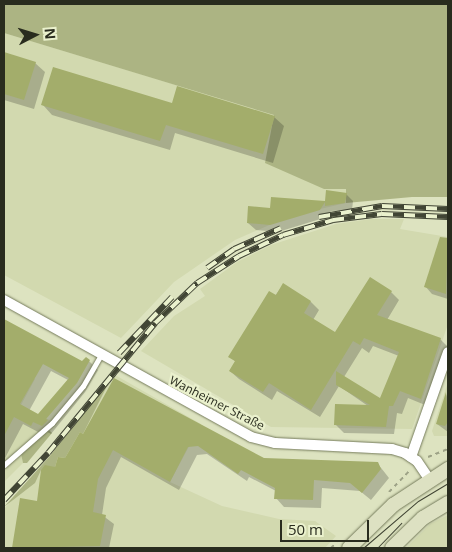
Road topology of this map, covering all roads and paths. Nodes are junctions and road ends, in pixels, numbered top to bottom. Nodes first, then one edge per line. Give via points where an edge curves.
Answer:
1 (4, 300) edge
2 (448, 352) edge
3 (102, 353) junction
4 (411, 457) junction
5 (4, 465) edge
6 (448, 469) edge
7 (429, 479) junction
8 (448, 503) edge
9 (349, 548) edge
10 (392, 548) edge

1 - 3 street, Wanheimer Straße
2 - 4 street
3 - 4 street, Wanheimer Straße via 251,437 275,443 392,449
3 - 5 lane via 83,386 52,423
4 - 7 street
6 - 7 street
7 - 9 street via 392,505
8 - 10 street via 423,518

